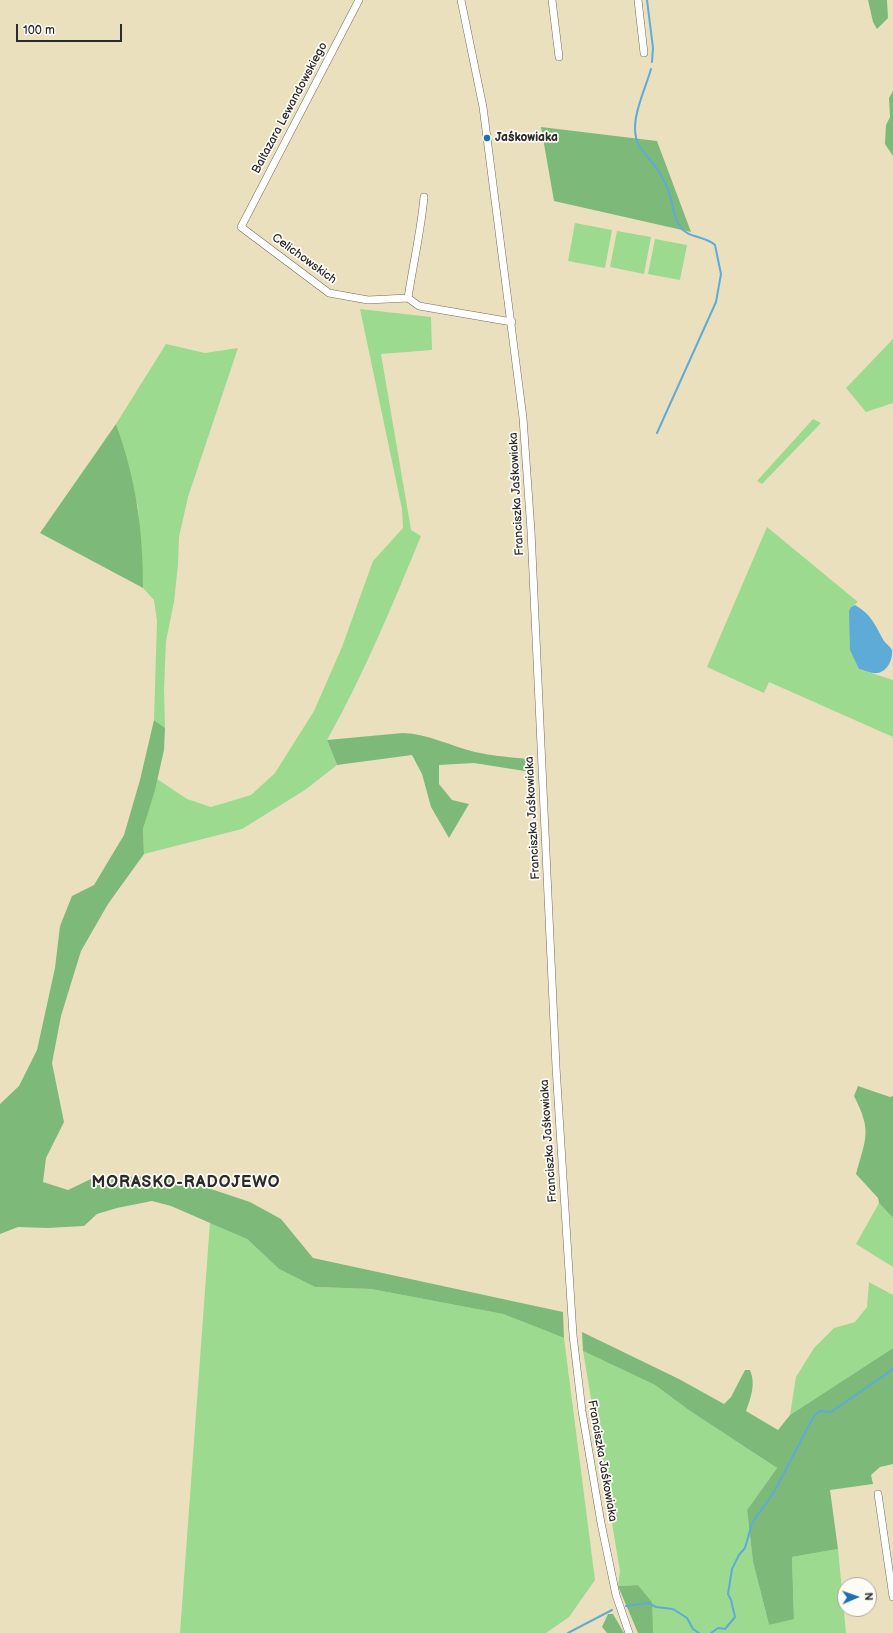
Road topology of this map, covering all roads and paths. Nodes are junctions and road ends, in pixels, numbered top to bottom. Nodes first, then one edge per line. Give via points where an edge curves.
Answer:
1 (359, 0) edge
2 (461, 0) edge
3 (552, 0) edge
4 (638, 0) edge
5 (644, 53) dead end
6 (559, 57) dead end
7 (424, 197) dead end
8 (241, 227) joint
9 (408, 298) junction
10 (512, 322) junction
11 (878, 1494) dead end
12 (893, 1597) edge
13 (629, 1633) edge

1 - 8 street, Baltazara Lewandowskiego
2 - 10 street, Franciszka Jaśkowiaka via 483,107
3 - 6 street
4 - 5 street
7 - 9 street via 422,224
8 - 9 street, Celichowskich via 329,293 368,300
9 - 10 street via 419,306
10 - 13 street, Franciszka Jaśkowiaka via 524,418 529,492 553,1019 573,1335 582,1411 598,1504 616,1595
11 - 12 street

